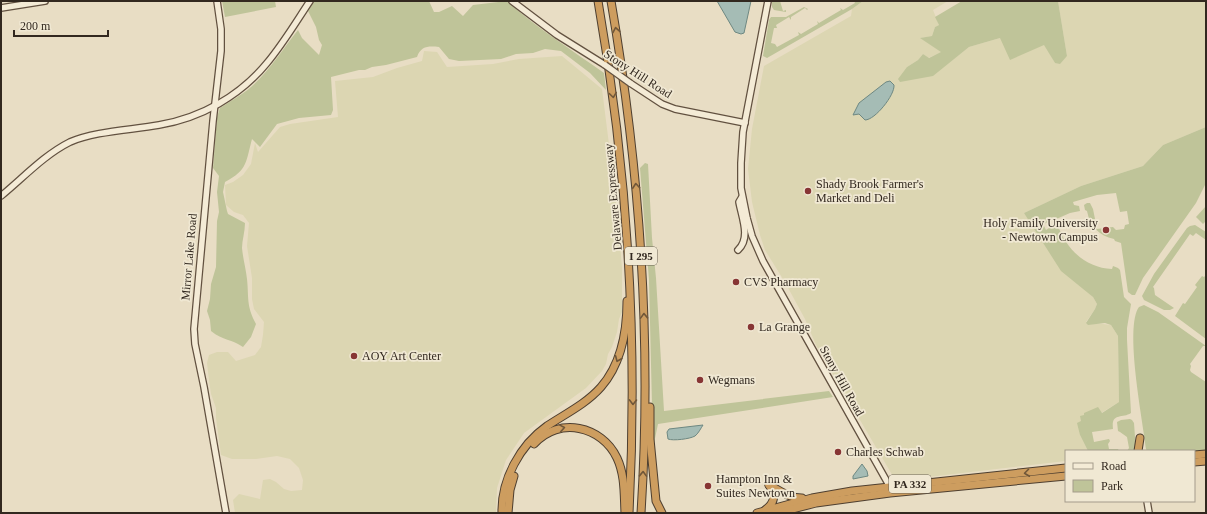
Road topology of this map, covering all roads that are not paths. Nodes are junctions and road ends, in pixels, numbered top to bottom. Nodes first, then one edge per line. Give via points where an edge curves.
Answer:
1 (45, 1) edge
2 (217, 1) edge
3 (310, 1) edge
4 (512, 1) edge
5 (598, 1) edge
6 (611, 1) edge
7 (768, 1) edge
8 (1, 8) edge
9 (214, 107) junction
10 (616, 112) junction
11 (745, 123) junction
12 (1, 196) edge
13 (743, 197) junction
14 (738, 250) dead end
15 (644, 334) junction
16 (1140, 438) dead end
17 (1138, 450) edge
18 (1206, 454) edge
19 (1195, 455) edge
20 (1206, 461) edge
21 (1195, 462) edge
22 (1065, 468) edge
23 (1065, 476) edge
24 (890, 490) junction
25 (838, 494) junction
26 (656, 502) junction
27 (1147, 502) edge
28 (759, 512) edge
29 (226, 513) edge
30 (502, 513) edge
31 (508, 513) edge
32 (625, 513) edge
33 (629, 513) edge
34 (642, 513) edge
35 (657, 513) edge
36 (662, 513) edge
37 (777, 513) edge
38 (1148, 513) edge

1 - 8 street
2 - 9 street, Mirror Lake Road via 221,51
3 - 9 street via 274,55 259,72
4 - 11 street, Stony Hill Road, bridge via 547,28 658,102 675,109
5 -> 10 highway, Delaware Expressway / I 295
15 -> 6 highway, Delaware Expressway / I 295 via 635,178
7 - 11 street
9 - 12 street via 178,121 72,141 46,158
9 - 29 street, Mirror Lake Road via 194,329
10 -> 30 highway via 626,256 627,324 623,344 617,361 601,387 584,402 542,430 519,456 506,486
10 -> 33 highway, Delaware Expressway / I 295 via 632,308 633,391
11 - 13 street, Stony Hill Road via 740,163
13 - 14 street via 740,202 745,230 744,241
13 - 24 street, Stony Hill Road via 749,226 763,261
15 - 26 highway via 649,370 650,439
34 -> 15 highway, Delaware Expressway / I 295
16 - 17 highway
18 - 19 highway
20 - 21 highway
22 -> 24 highway, PA 332
23 - 24 highway, PA 332
24 - 25 highway, PA 332
24 - 37 highway, PA 332
25 - 28 highway, PA 332
25 - 28 highway via 794,498 769,485 774,497 772,504
26 - 35 highway
26 - 36 highway
27 - 38 street
31 -> 32 highway via 512,483 525,455 543,436 567,427 588,430 601,437 610,447 623,478

